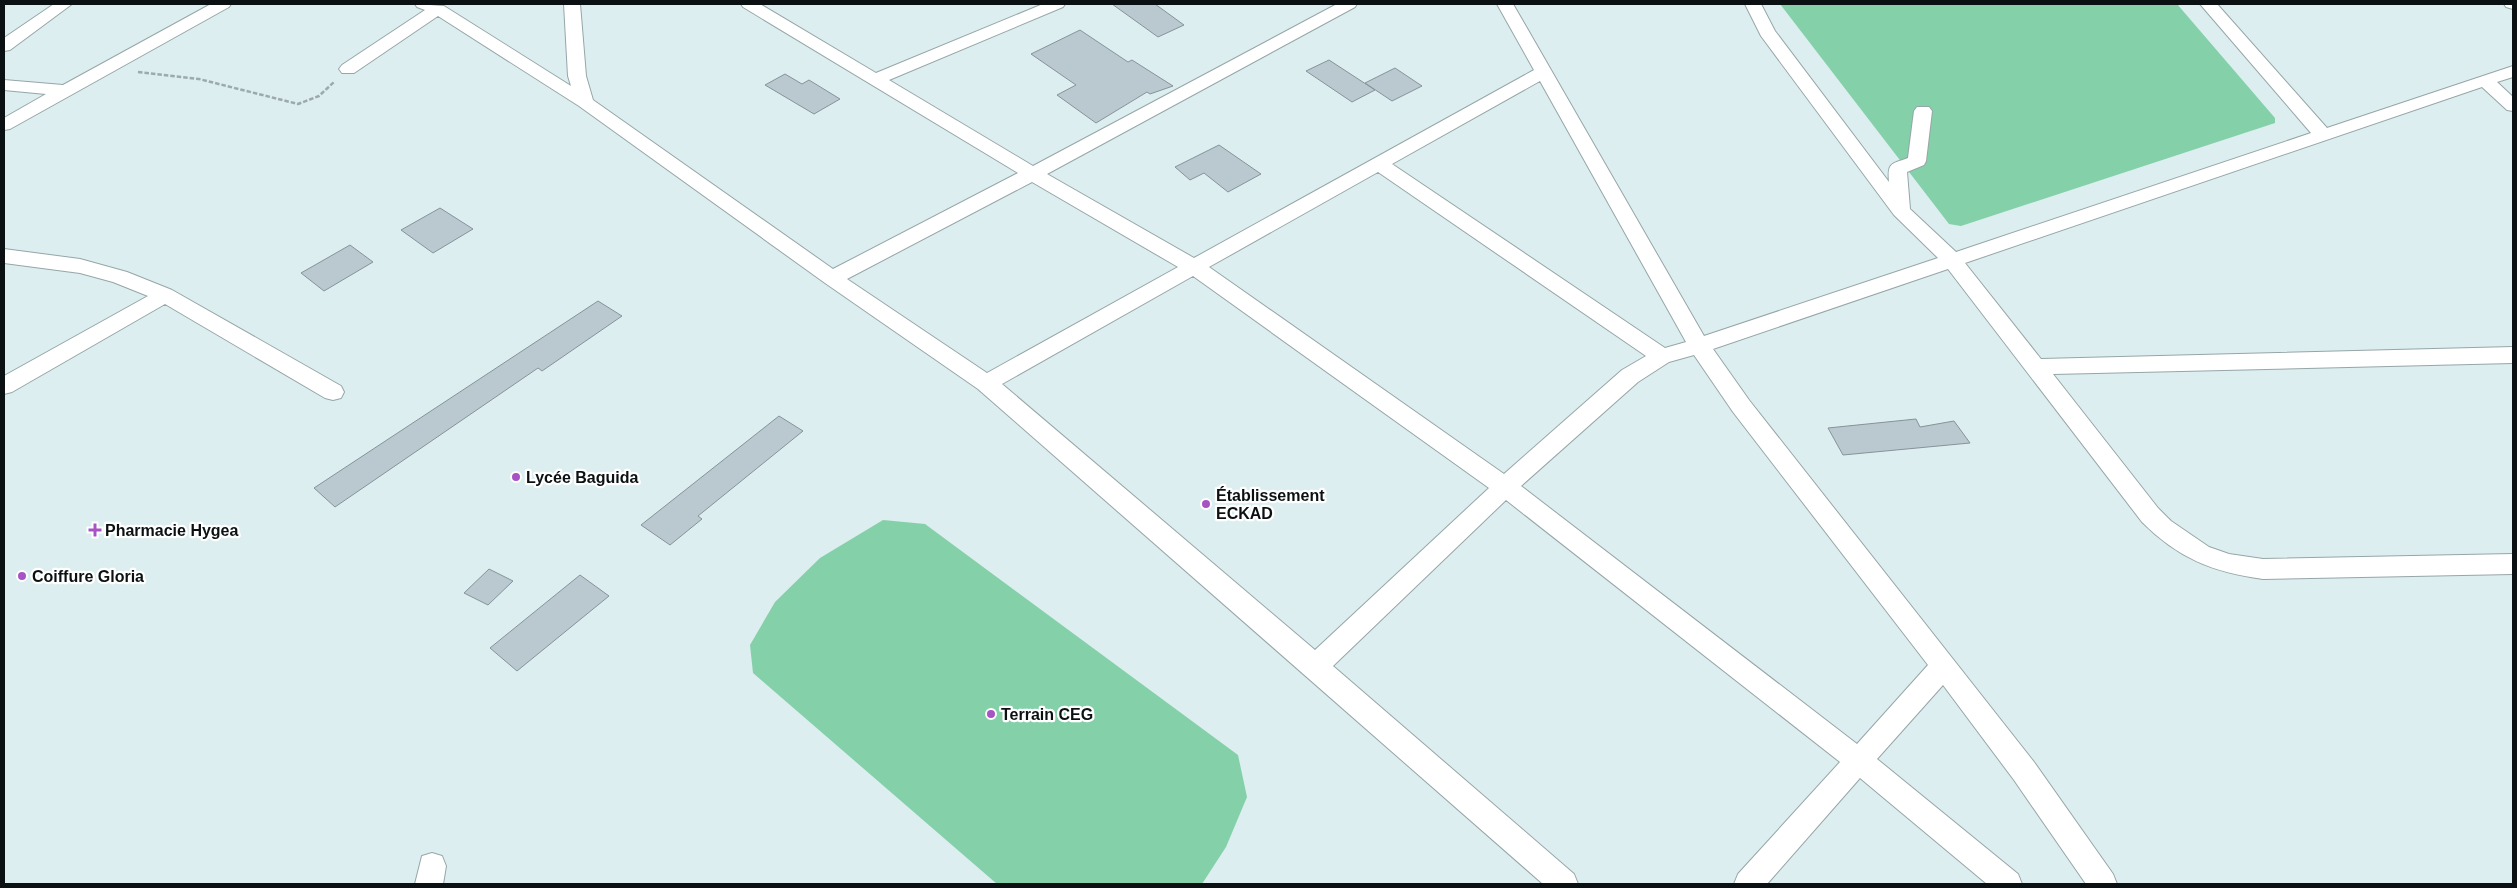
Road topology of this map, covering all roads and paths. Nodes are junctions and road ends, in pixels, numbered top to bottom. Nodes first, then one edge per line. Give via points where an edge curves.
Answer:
1 (64, 4) edge
2 (222, 4) edge
3 (572, 4) edge
4 (1056, 4) edge
5 (1349, 4) edge
6 (1505, 4) edge
7 (1753, 4) edge
8 (2208, 4) edge
9 (430, 6) edge
10 (763, 6) edge
11 (4, 46) edge
12 (348, 69) joint
13 (107, 70) junction
14 (2513, 71) edge
15 (1543, 72) junction
16 (876, 79) junction
17 (2485, 81) junction
18 (4, 85) edge
19 (66, 91) junction
20 (585, 102) junction
21 (2513, 106) edge
22 (1922, 111) dead end
23 (4, 125) edge
24 (2323, 135) junction
25 (1379, 164) junction
26 (1032, 174) junction
27 (1901, 210) junction
28 (4, 256) edge
29 (1952, 260) junction
30 (1194, 267) junction
31 (832, 278) junction
32 (165, 295) junction
33 (1699, 346) junction
34 (2513, 354) edge
35 (1662, 356) junction
36 (2035, 367) junction
37 (986, 382) junction
38 (4, 386) edge
39 (333, 392) dead end
40 (1505, 487) junction
41 (2513, 564) edge
42 (1315, 666) junction
43 (1944, 666) junction
44 (1858, 760) junction
45 (1564, 884) edge
46 (1748, 884) edge
47 (2008, 884) edge
48 (2103, 884) edge

1 - 11 street
2 - 13 street
3 - 20 street via 577,76
4 - 16 street
5 - 26 street
6 - 15 street
7 - 27 street via 1767,32
8 - 24 street
9 - 12 street
9 - 20 street
10 - 16 street
12 - 13 path via 322,95 298,104 199,79
13 - 19 street
14 - 17 street
15 - 25 street
15 - 33 street
16 - 26 street
17 - 21 street
17 - 24 street
18 - 19 street
19 - 23 street
20 - 31 street
22 - 27 street via 1917,161 1897,169
24 - 29 street
25 - 30 street
25 - 35 street
26 - 30 street
26 - 31 street
27 - 29 street
28 - 32 street via 80,266 120,277
29 - 33 street
29 - 36 street
30 - 37 street
30 - 40 street
31 - 37 street
32 - 38 street
32 - 39 street
33 - 35 street
33 - 43 street via 1741,406
34 - 36 street
35 - 40 street via 1630,376
36 - 41 street via 2150,515 2170,536 2204,557 2232,566 2263,569
37 - 42 street
40 - 42 street
40 - 44 street
42 - 45 street
43 - 44 street
43 - 48 street via 2024,771
44 - 46 street
44 - 47 street

